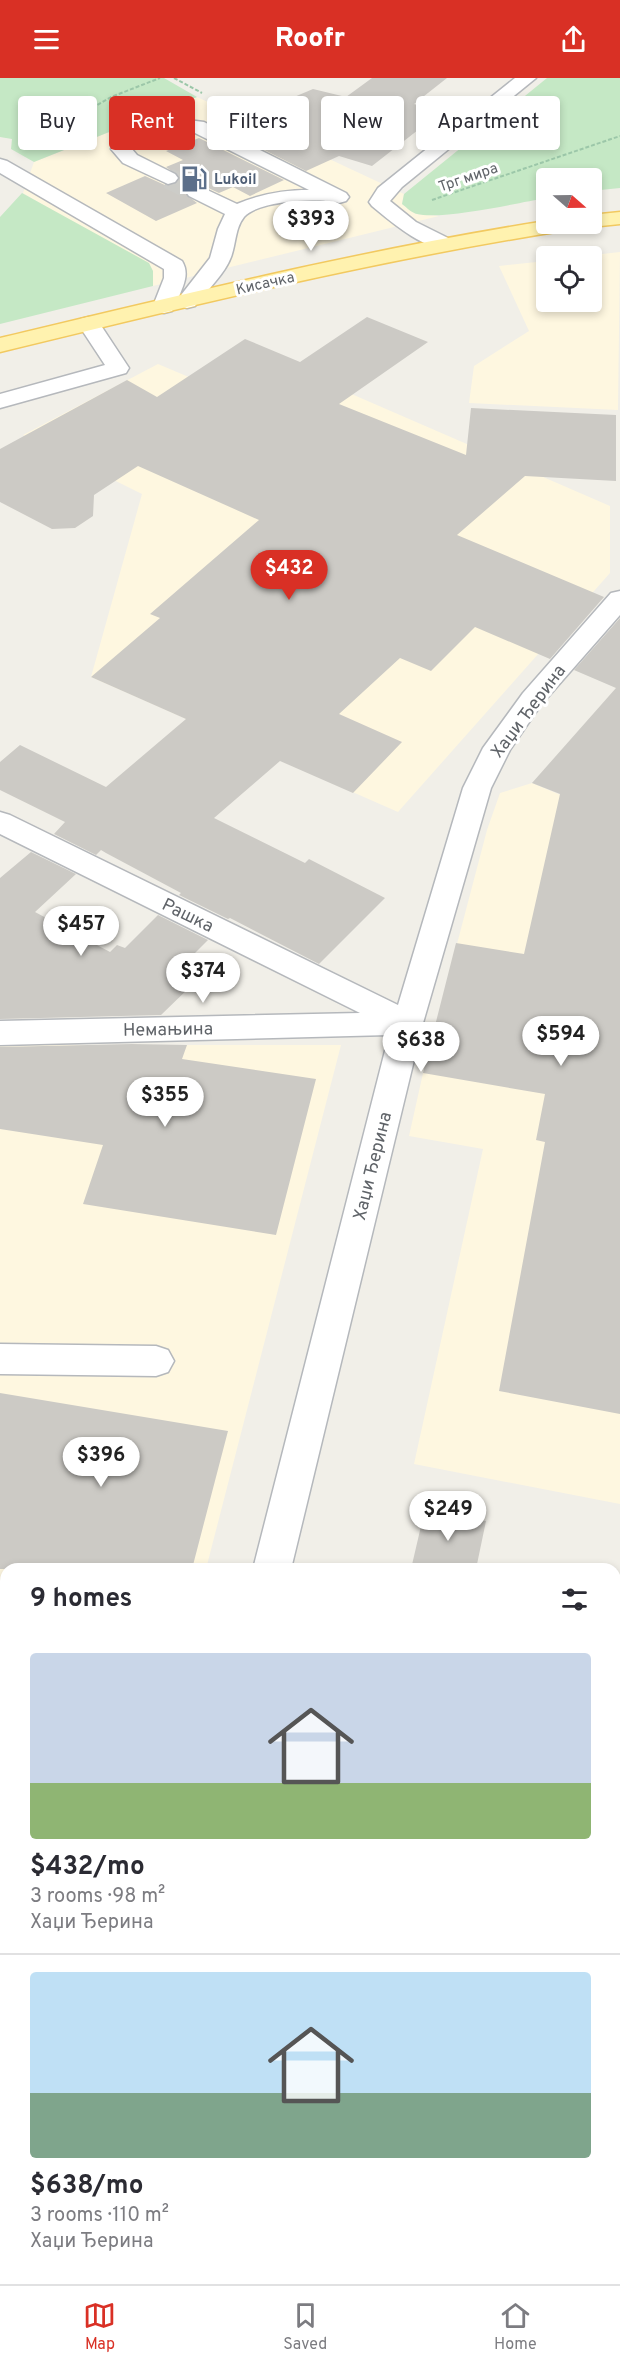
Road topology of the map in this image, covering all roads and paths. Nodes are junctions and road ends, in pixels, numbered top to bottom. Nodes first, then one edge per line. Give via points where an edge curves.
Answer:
1 (160, 78) edge
2 (527, 78) edge
3 (97, 105) edge
4 (620, 136) edge
5 (0, 165) edge
6 (168, 178) tunnel mouth
7 (196, 192) tunnel mouth
8 (339, 197) junction
9 (385, 208) junction
10 (237, 212) junction
11 (620, 218) edge
12 (602, 220) edge
13 (536, 229) edge
14 (445, 244) junction
15 (187, 301) junction
16 (164, 306) junction
17 (89, 324) junction
18 (0, 345) edge
19 (0, 400) edge
20 (620, 599) edge
21 (0, 822) edge
22 (408, 1023) junction
23 (0, 1033) edge
24 (0, 1359) edge
25 (156, 1361) dead end
26 (273, 1563) edge

1 - 3 path
2 - 9 street via 385,192
4 - 9 path, Трг мира
5 - 16 street via 174,266 175,278
6 - 8 street via 126,156 121,149 124,138 152,124 190,124
7 - 10 street
8 - 9 street
8 - 10 street via 285,196
9 - 14 street via 409,226
10 - 15 street via 228,228 220,259
11 - 12 main road
13 - 14 main road, Кисачка
14 - 15 main road, Кисачка
15 - 16 main road, Кисачка
16 - 17 main road, Кисачка
17 - 18 main road, Кисачка
17 - 19 street via 118,368
20 - 22 street, Хаџи Ђерина via 532,699 496,748 464,828
21 - 22 street, Рашка
22 - 23 street, Немањина
22 - 26 street, Хаџи Ђерина
24 - 25 street

